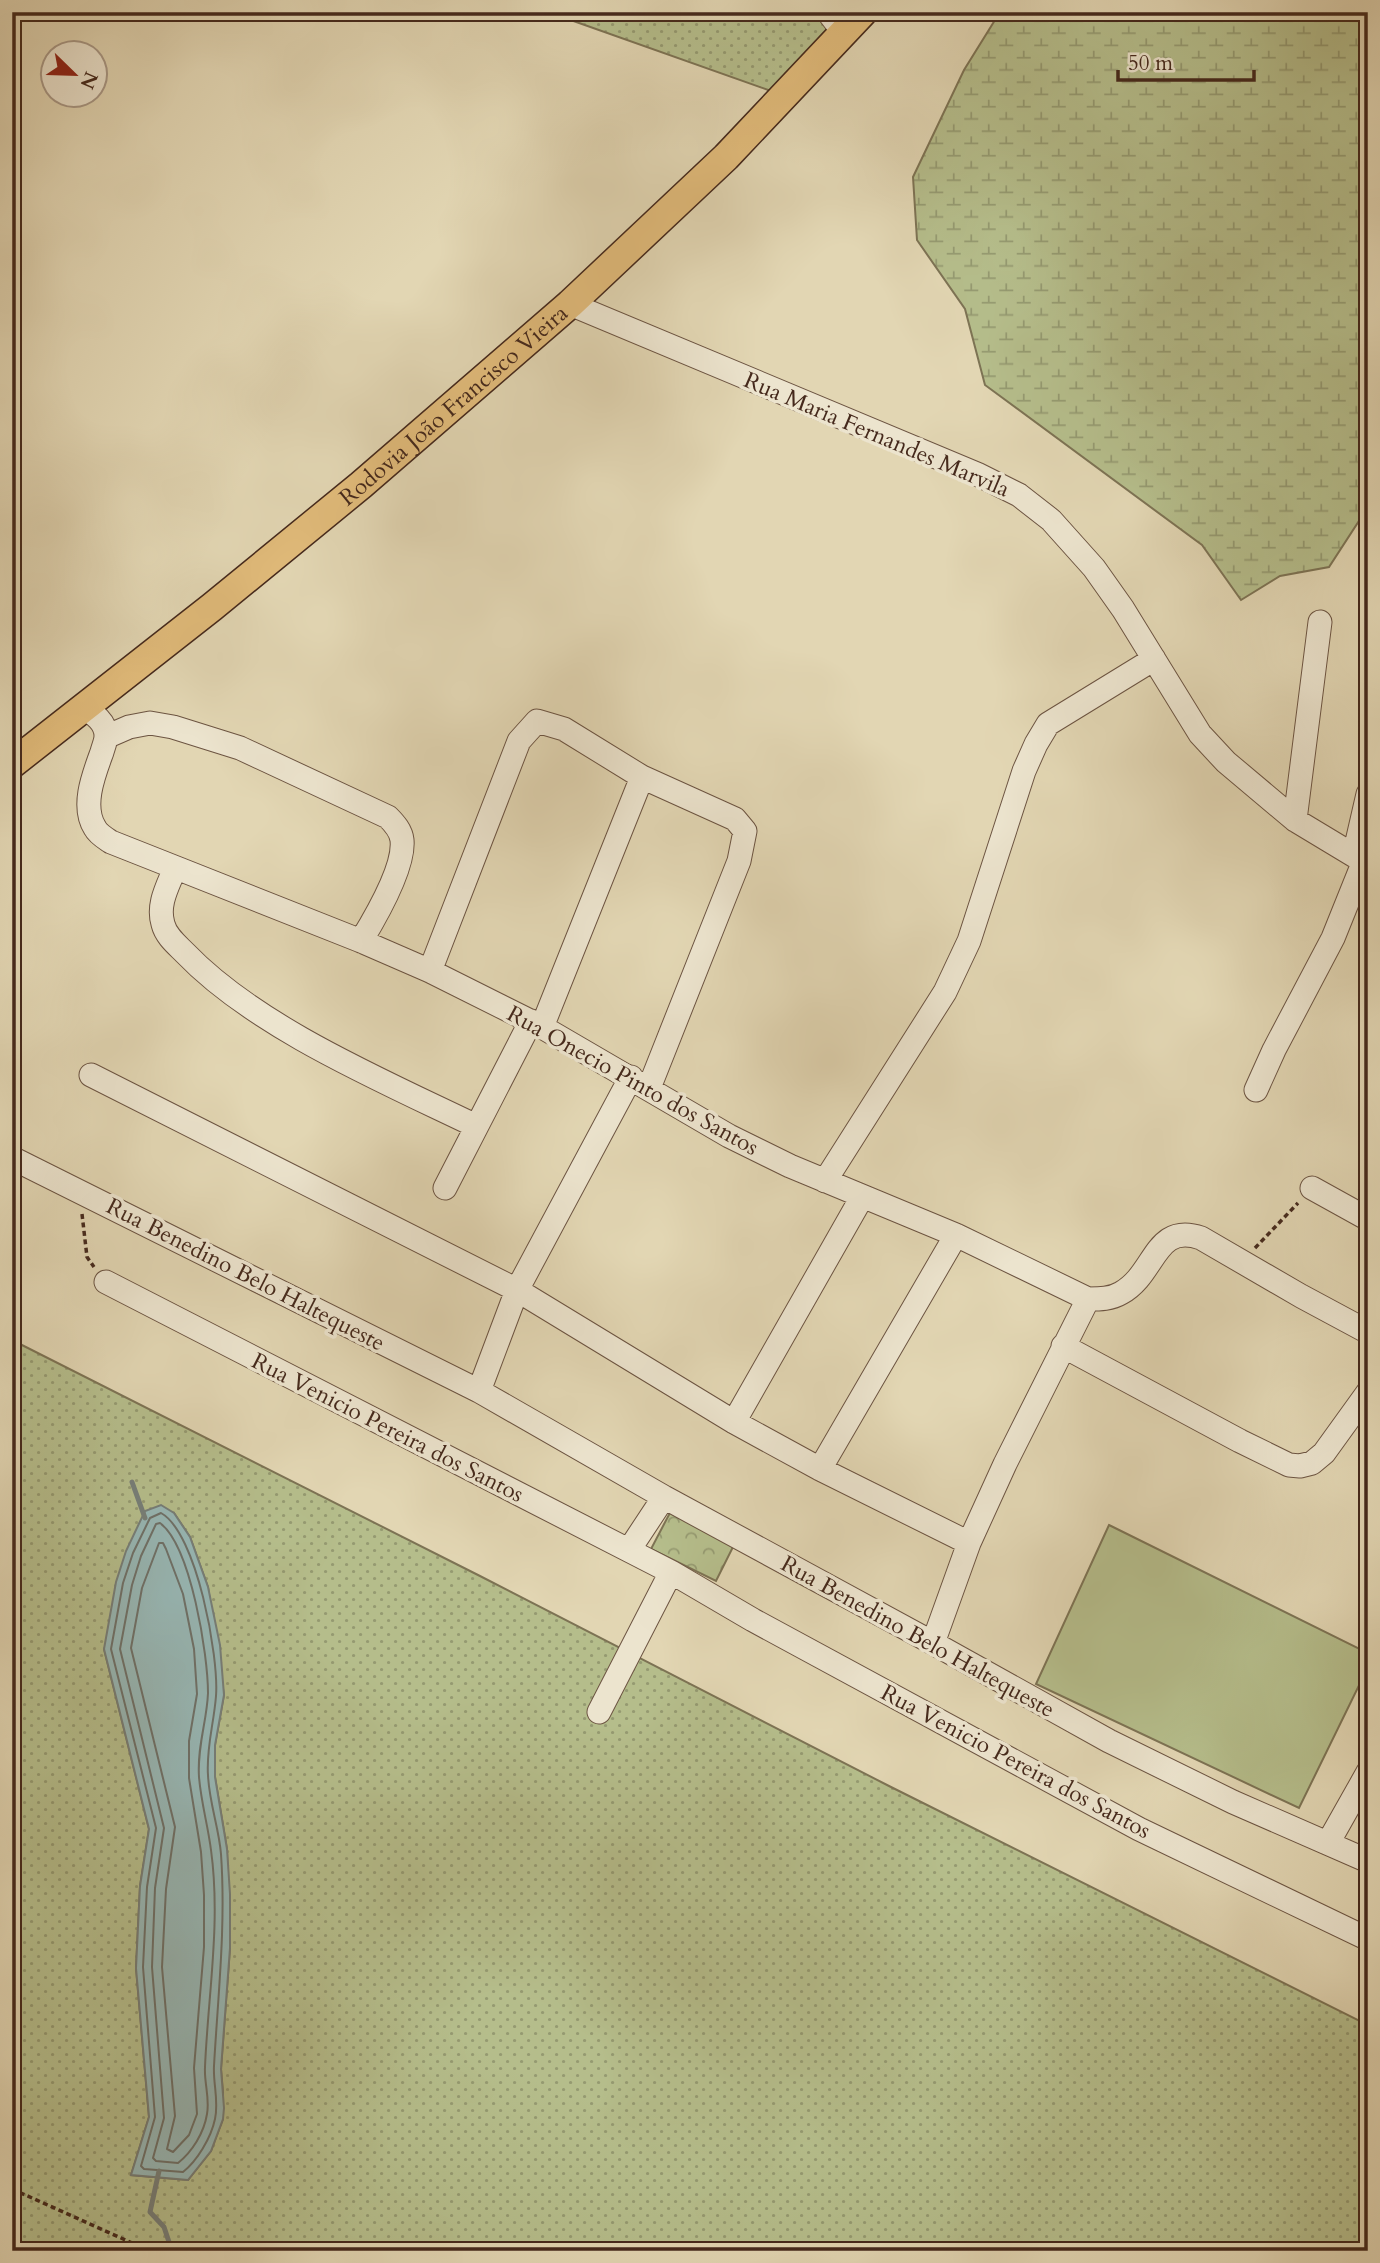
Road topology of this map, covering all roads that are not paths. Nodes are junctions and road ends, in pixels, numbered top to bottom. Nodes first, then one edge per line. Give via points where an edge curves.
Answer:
1 (863, 12) edge
2 (836, 22) edge
3 (570, 304) junction
4 (1320, 622) dead end
5 (1154, 659) junction
6 (83, 708) junction
7 (106, 737) junction
8 (12, 764) edge
9 (642, 777) junction
10 (1368, 794) edge
11 (1295, 820) junction
12 (1362, 860) edge
13 (175, 868) junction
14 (361, 941) junction
15 (430, 971) junction
16 (537, 1024) junction
17 (91, 1075) dead end
18 (640, 1083) junction
19 (1256, 1090) dead end
20 (476, 1126) junction
21 (12, 1158) edge
22 (825, 1181) junction
23 (445, 1188) dead end
24 (1312, 1188) road end
25 (862, 1197) junction
26 (1368, 1219) edge
27 (956, 1235) junction
28 (106, 1282) road end
29 (517, 1290) junction
30 (1088, 1299) junction
31 (1368, 1332) edge
32 (1063, 1346) junction
33 (480, 1391) junction
34 (1368, 1392) edge
35 (734, 1422) junction
36 (820, 1469) junction
37 (664, 1497) junction
38 (969, 1543) junction
39 (629, 1550) junction
40 (671, 1572) junction
41 (933, 1643) junction
42 (599, 1712) dead end
43 (1368, 1772) edge
44 (1328, 1843) junction
45 (1368, 1861) edge
46 (1368, 1939) edge

1 - 2 main road, Rodovia João Francisco Vieira
2 - 3 main road, Rodovia João Francisco Vieira via 726,157
3 - 5 street, Rua Maria Fernandes Marvila via 1019,495 1051,520 1094,568
3 - 6 main road, Rodovia João Francisco Vieira via 361,485
4 - 11 street
5 - 11 street, Rua Maria Fernandes Marvila via 1200,734
5 - 22 street via 1048,724 1024,771 969,941 946,992
6 - 7 street via 102,723
6 - 8 main road, Rodovia João Francisco Vieira
7 - 13 street, Rua Onecio Pinto dos Santos via 94,775 89,817 111,842
7 - 14 street via 150,723 173,727 240,748 388,817 402,839 401,855 378,914
9 - 15 street via 564,729 537,721 528,729 519,741
9 - 16 street
9 - 18 street via 735,819 745,831 739,861
10 - 12 street
11 - 12 street, Rua Maria Fernandes Marvila
12 - 19 street via 1333,938
13 - 14 street, Rua Onecio Pinto dos Santos
13 - 20 street via 162,901 163,927 199,968 316,1046
14 - 15 street, Rua Onecio Pinto dos Santos
15 - 16 street, Rua Onecio Pinto dos Santos
16 - 18 street, Rua Onecio Pinto dos Santos
16 - 20 street
17 - 29 street
18 - 22 street, Rua Onecio Pinto dos Santos via 729,1136
18 - 29 street
20 - 23 street
21 - 33 street, Rua Benedino Belo Haltequeste
22 - 25 street, Rua Onecio Pinto dos Santos
24 - 26 street
25 - 27 street, Rua Onecio Pinto dos Santos
25 - 35 street
27 - 30 street, Rua Onecio Pinto dos Santos
27 - 36 street
28 - 39 street, Rua Venicio Pereira dos Santos
29 - 33 street
29 - 35 street
30 - 31 street via 1122,1293 1165,1241 1187,1233
30 - 32 street
32 - 34 street via 1289,1465 1312,1463 1324,1452
32 - 38 street
33 - 37 street, Rua Benedino Belo Haltequeste
35 - 36 street
36 - 38 street
37 - 39 street
37 - 41 street, Rua Benedino Belo Haltequeste
38 - 41 street
39 - 40 street, Rua Venicio Pereira dos Santos
40 - 42 street
40 - 46 street, Rua Venicio Pereira dos Santos via 1139,1829
41 - 44 street, Rua Benedino Belo Haltequeste via 1109,1741
43 - 44 street
44 - 45 street, Rua Benedino Belo Haltequeste

